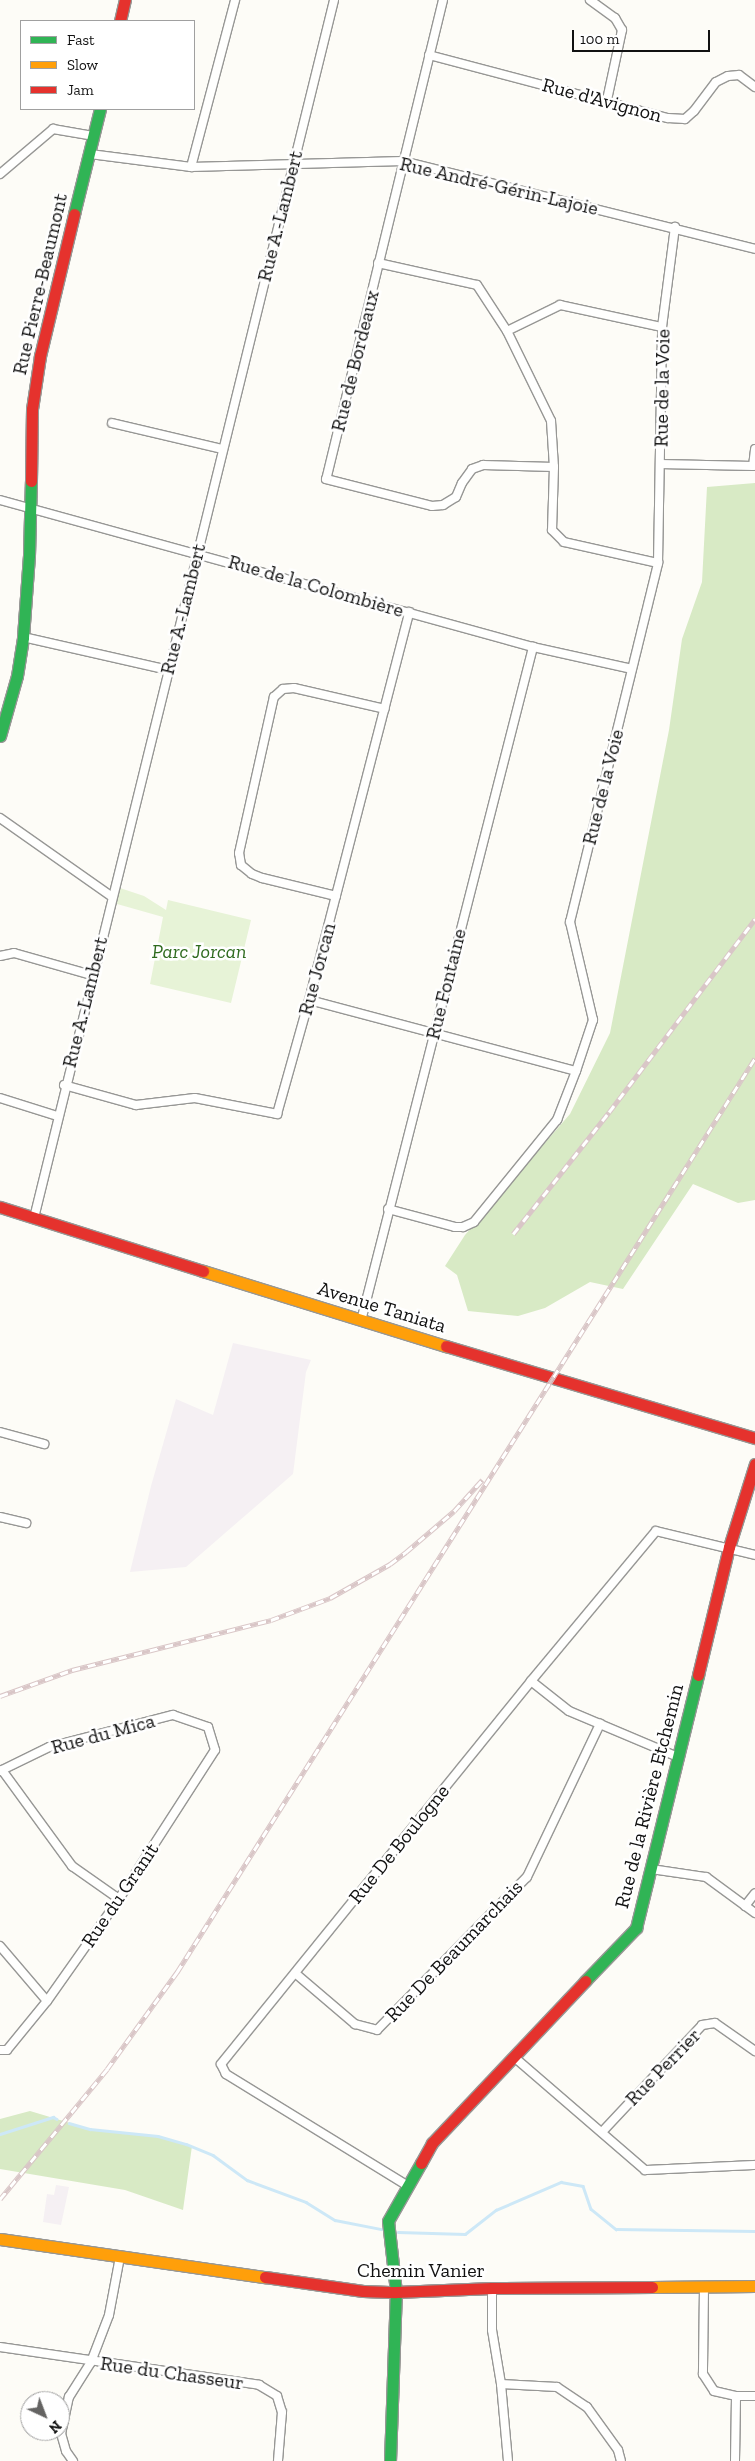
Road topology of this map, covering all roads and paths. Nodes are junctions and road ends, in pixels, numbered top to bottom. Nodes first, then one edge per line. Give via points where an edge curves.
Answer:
1 (125, 0) edge
2 (235, 0) edge
3 (334, 0) edge
4 (443, 0) edge
5 (590, 0) edge
6 (120, 20) edge
7 (430, 55) junction
8 (755, 87) edge
9 (607, 100) junction
10 (100, 110) edge
11 (94, 136) junction
12 (90, 154) junction
13 (403, 161) junction
14 (293, 164) junction
15 (191, 167) junction
16 (0, 174) edge
17 (675, 227) junction
18 (755, 248) edge
19 (378, 263) junction
20 (662, 327) junction
21 (507, 331) junction
22 (112, 422) dead end
23 (222, 449) junction
24 (755, 449) edge
25 (660, 464) junction
26 (554, 467) junction
27 (0, 500) edge
28 (30, 507) junction
29 (197, 553) junction
30 (658, 563) junction
31 (408, 612) junction
32 (23, 637) junction
33 (533, 647) junction
34 (632, 669) junction
35 (168, 670) junction
36 (385, 709) junction
37 (0, 736) edge
38 (2, 823) edge
39 (112, 896) junction
40 (336, 896) junction
41 (0, 956) edge
42 (92, 975) junction
43 (309, 1000) junction
44 (434, 1033) junction
45 (576, 1071) junction
46 (64, 1085) junction
47 (0, 1098) edge
48 (57, 1116) junction
49 (0, 1207) edge
50 (388, 1209) junction
51 (34, 1218) junction
52 (361, 1321) junction
53 (0, 1432) edge
54 (755, 1438) edge
55 (44, 1444) dead end
56 (755, 1464) edge
57 (0, 1517) edge
58 (26, 1523) dead end
59 (729, 1547) junction
60 (755, 1555) edge
61 (531, 1681) junction
62 (600, 1724) junction
63 (208, 1727) joint
64 (678, 1757) junction
65 (1, 1771) edge
66 (651, 1869) junction
67 (755, 1893) edge
68 (119, 1899) junction
69 (745, 1906) junction
70 (755, 1913) edge
71 (0, 1946) edge
72 (295, 1973) junction
73 (46, 2002) junction
74 (0, 2050) edge
75 (755, 2052) edge
76 (514, 2056) junction
77 (602, 2132) junction
78 (755, 2166) edge
79 (408, 2186) junction
80 (0, 2239) edge
81 (120, 2257) junction
82 (755, 2286) edge
83 (704, 2287) junction
84 (492, 2288) junction
85 (396, 2292) junction
86 (0, 2347) edge
87 (91, 2362) junction
88 (501, 2384) junction
89 (736, 2396) junction
90 (755, 2396) edge
91 (73, 2461) edge
92 (278, 2461) edge
93 (390, 2461) edge
94 (508, 2461) edge
95 (621, 2461) edge
96 (735, 2461) edge

1 - 6 street
2 - 15 street
3 - 14 street, Rue A.-Lambert
4 - 7 street, Rue de Bordeaux
5 - 9 street via 615,18 622,30
7 - 9 street, Rue d'Avignon
7 - 13 street, Rue de Bordeaux
8 - 9 street, Rue d'Avignon via 739,75 728,76 716,82 684,119 668,118
10 - 11 street, Rue Pierre-Beaumont
11 - 12 street, Rue Pierre-Beaumont
11 - 16 street via 53,129
12 - 15 street, Rue André-Gérin-Lajoie
12 - 28 street, Rue Pierre-Beaumont via 40,356 32,409
13 - 14 street, Rue André-Gérin-Lajoie
13 - 17 street, Rue André-Gérin-Lajoie
13 - 19 street, Rue de Bordeaux
14 - 15 street, Rue André-Gérin-Lajoie
14 - 23 street, Rue A.-Lambert
17 - 18 street, Rue André-Gérin-Lajoie
17 - 20 street, Rue de la Voie
19 - 21 street via 477,285
19 - 26 street, Rue de Bordeaux via 326,479 432,506 443,505 456,497 472,469 483,465
20 - 21 street via 560,305
20 - 25 street, Rue de la Voie
21 - 26 street via 552,421
22 - 23 street
23 - 29 street, Rue A.-Lambert
24 - 25 street via 753,466
25 - 30 street, Rue de la Voie
26 - 30 street via 552,530 564,542
27 - 28 street, Rue de la Colombière
28 - 29 street, Rue de la Colombière
28 - 32 street, Rue Pierre-Beaumont
29 - 31 street, Rue de la Colombière
29 - 35 street, Rue A.-Lambert
30 - 34 street, Rue de la Voie
31 - 33 street, Rue de la Colombière
31 - 36 street, Rue Jorcan
32 - 35 street
32 - 37 street, Rue Pierre-Beaumont via 15,685
33 - 34 street, Rue de la Colombière
33 - 44 street, Rue Fontaine
34 - 45 street, Rue de la Voie via 570,922 593,1020
35 - 39 street, Rue A.-Lambert
36 - 40 street, Rue Jorcan
36 - 40 street via 294,688 283,689 274,697 238,853 241,865 262,878
38 - 39 street
39 - 42 street, Rue A.-Lambert
40 - 43 street, Rue Jorcan
41 - 42 street via 14,953
42 - 46 street, Rue A.-Lambert
43 - 44 street
43 - 46 street, Rue Jorcan via 277,1114 195,1098 136,1105
44 - 45 street
44 - 50 street, Rue Fontaine
45 - 50 street, Rue de la Voie via 557,1120 474,1222 455,1227
46 - 48 street, Rue A.-Lambert
47 - 48 street
48 - 51 street, Rue A.-Lambert
49 - 51 street, Avenue Taniata
50 - 52 street, Rue Fontaine
51 - 52 street, Avenue Taniata
52 - 54 street, Avenue Taniata
53 - 55 street
56 - 59 street, Rue de la Rivière Etchemin
57 - 58 street
59 - 60 street, Rue De Boulogne
59 - 61 street, Rue De Boulogne via 656,1531
59 - 64 street, Rue de la Rivière Etchemin
61 - 62 street via 569,1711
61 - 72 street, Rue De Boulogne
62 - 64 street
62 - 72 street, Rue De Beaumarchais via 527,1877 377,2030 355,2024
63 - 65 street, Rue du Mica via 173,1715 49,1747
63 - 68 street, Rue du Granit via 215,1750
64 - 66 street, Rue de la Rivière Etchemin
65 - 68 street via 72,1866
66 - 69 street via 706,1877
66 - 76 street, Rue de la Rivière Etchemin via 636,1928
67 - 69 street
68 - 73 street, Rue du Granit
69 - 70 street
71 - 73 street
72 - 79 street, Rue De Boulogne via 221,2064 226,2074
73 - 74 street, Rue du Granit via 6,2050
75 - 77 street, Rue Perrier via 715,2023 702,2025
76 - 77 street
76 - 79 street, Rue de la Rivière Etchemin via 432,2143
77 - 78 street via 645,2170
79 - 85 street, Rue de la Rivière Etchemin via 388,2221
80 - 81 street, Chemin Vanier
81 - 85 street, Chemin Vanier
81 - 87 street via 109,2315
82 - 83 street, Chemin Vanier
83 - 84 street, Chemin Vanier
83 - 89 street via 703,2374 714,2391
84 - 85 street, Chemin Vanier
84 - 88 street via 492,2330
85 - 93 street, Rue de la Rivière Etchemin
86 - 87 street, Rue du Chasseur
87 - 91 street via 69,2397 61,2434
87 - 92 street, Rue du Chasseur via 259,2386 277,2396 282,2412
88 - 94 street
88 - 95 street via 558,2387 587,2408 618,2450
89 - 90 street
89 - 96 street

